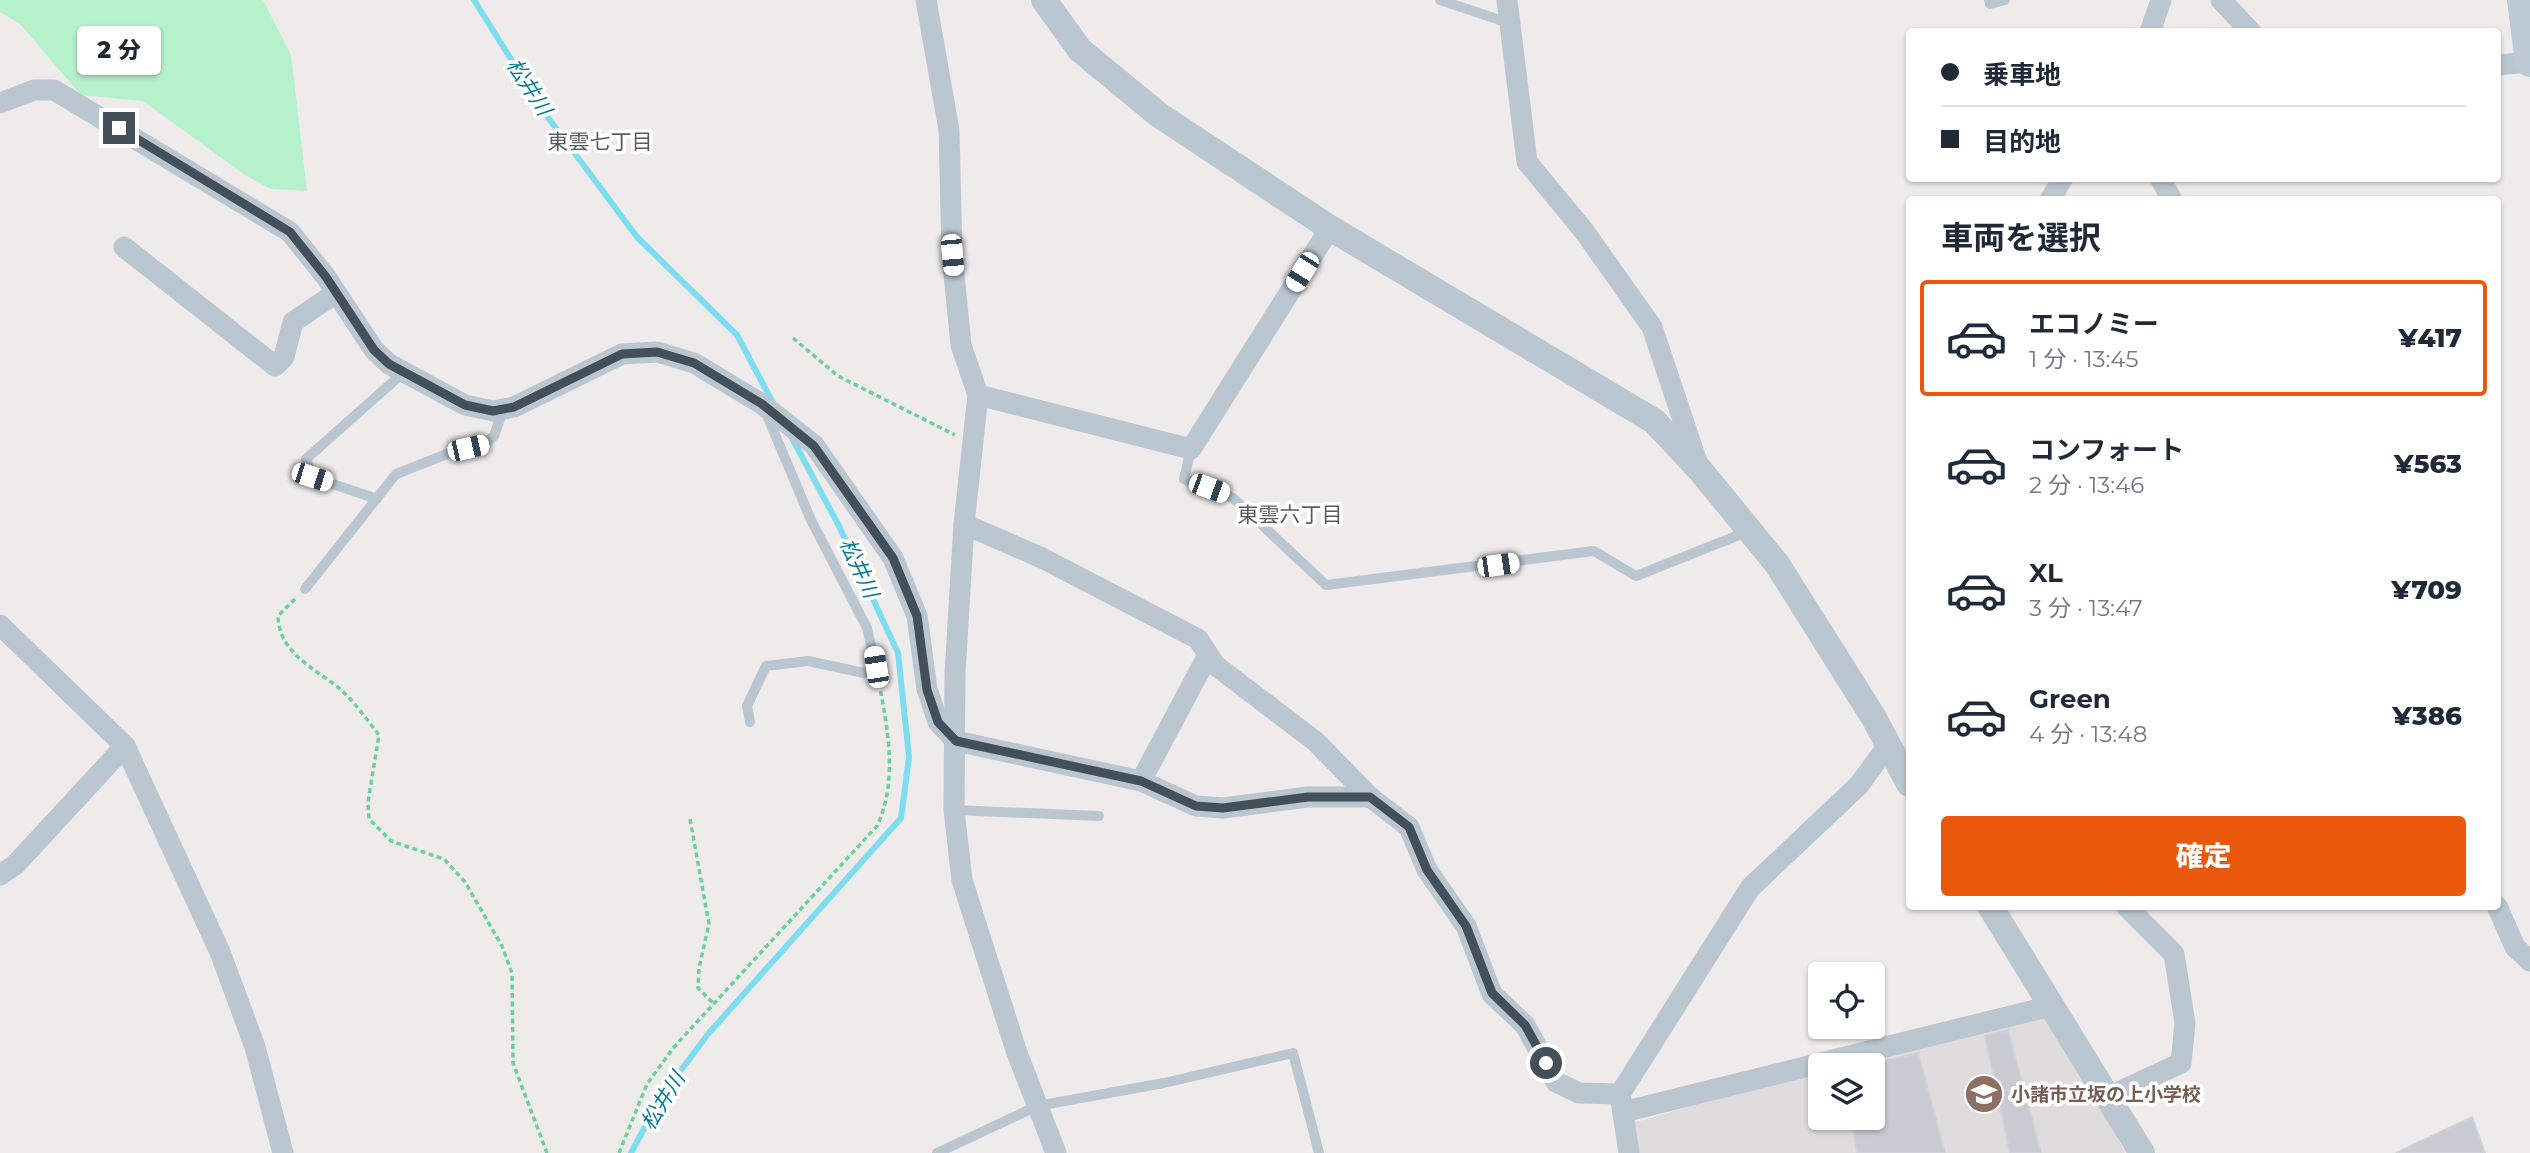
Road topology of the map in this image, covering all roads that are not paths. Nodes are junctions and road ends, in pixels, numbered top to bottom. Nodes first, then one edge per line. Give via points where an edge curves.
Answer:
1 (926, 0) edge
2 (1044, 0) edge
3 (1440, 0) edge
4 (1507, 0) edge
5 (1989, 0) edge
6 (2005, 0) edge
7 (2161, 0) edge
8 (2221, 0) edge
9 (2522, 0) edge
10 (1509, 23) junction
11 (2151, 28) edge
12 (2248, 28) edge
13 (2530, 62) edge
14 (2501, 65) edge
15 (0, 103) edge
16 (1330, 228) junction
17 (124, 247) dead end
18 (336, 293) junction
19 (404, 372) junction
20 (978, 395) junction
21 (762, 404) junction
22 (503, 409) junction
23 (1191, 449) junction
24 (1700, 470) junction
25 (377, 499) junction
26 (964, 524) junction
27 (1750, 530) junction
28 (305, 589) road end
29 (0, 625) edge
30 (1208, 655) junction
31 (750, 722) dead end
32 (956, 741) junction
33 (1889, 744) junction
34 (125, 746) junction
35 (1906, 775) edge
36 (1141, 781) junction
37 (1370, 797) junction
38 (954, 810) junction
39 (1099, 816) dead end
40 (0, 875) edge
41 (1992, 910) edge
42 (2130, 910) edge
43 (2499, 910) edge
44 (2530, 961) edge
45 (2051, 1006) junction
46 (2108, 1097) junction
47 (1622, 1103) junction
48 (1037, 1106) junction
49 (283, 1153) edge
50 (937, 1153) edge
51 (1056, 1153) edge
52 (1319, 1153) edge
53 (1629, 1153) edge
54 (2143, 1153) edge

1 - 20 street via 949,130 952,255 961,345
2 - 16 street via 1080,50 1159,115
3 - 10 lane
4 - 10 street
5 - 6 lane via 1990,4
7 - 11 street
8 - 12 street
9 - 13 main road
10 - 24 street via 1527,162 1584,231 1652,327
13 - 14 street
15 - 18 street via 34,90 54,90 290,232
16 - 23 street
16 - 24 street via 1654,421
17 - 18 street via 275,366 284,357 293,322
18 - 19 street via 374,350
19 - 22 street via 465,405
19 - 25 lane via 306,459 312,477
20 - 23 street
20 - 26 street
21 - 22 street via 694,363 657,352 622,354
21 - 31 lane via 811,520 867,628 876,667 864,673 808,661 766,666 747,706
21 - 32 street via 814,446 893,558 917,616 927,690 938,722
22 - 25 lane via 494,436 484,444 396,474
23 - 27 lane via 1184,479 1233,498 1326,584 1594,551 1636,576
24 - 27 street
25 - 28 lane
26 - 30 street via 1042,558 1198,639
26 - 32 street via 955,673
27 - 33 street via 1777,564
29 - 34 street
30 - 36 street
30 - 37 street via 1315,741
32 - 36 street
32 - 38 street
33 - 35 street
33 - 47 street via 1859,785 1750,888
34 - 40 street via 24,856
34 - 49 street via 220,952 255,1047
36 - 37 street via 1196,806 1209,807 1308,797
37 - 47 street via 1409,827 1427,870 1466,926 1492,993 1525,1025 1556,1082
38 - 39 lane
38 - 48 street via 962,880
41 - 45 street
42 - 46 street via 2174,954 2185,1023 2181,1063
43 - 44 street via 2515,947
45 - 46 street
45 - 47 street
46 - 54 street
47 - 53 street
48 - 50 lane
48 - 51 street
48 - 52 lane via 1293,1053

